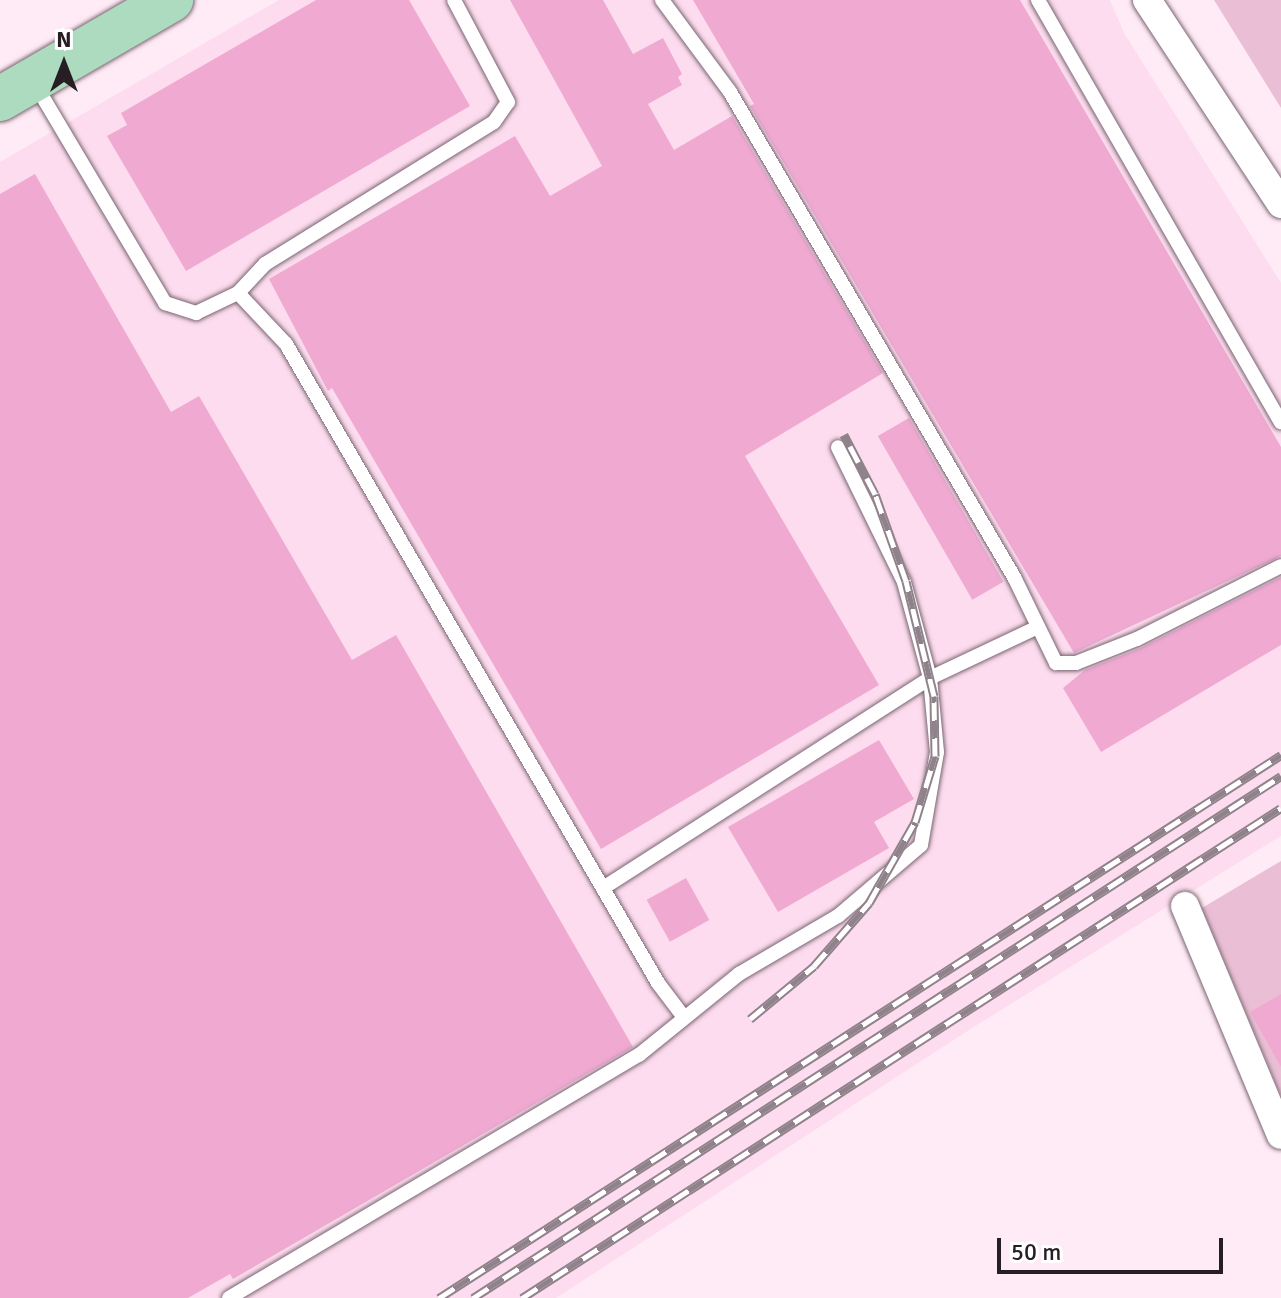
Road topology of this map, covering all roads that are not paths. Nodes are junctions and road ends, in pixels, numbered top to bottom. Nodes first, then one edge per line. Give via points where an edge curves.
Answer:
1 (171, 0) edge
2 (454, 0) edge
3 (662, 0) edge
4 (1038, 0) edge
5 (1147, 0) edge
6 (16, 89) edge
7 (1281, 204) edge
8 (238, 293) junction
9 (1281, 422) edge
10 (838, 447) dead end
11 (1281, 566) edge
12 (1036, 628) junction
13 (930, 678) junction
14 (603, 888) junction
15 (1185, 906) dead end
16 (683, 1016) junction
17 (1281, 1135) edge
18 (229, 1298) edge

1 - 6 main road
2 - 8 lane via 508,102 494,122 265,264
3 - 12 lane via 730,92 1014,577
4 - 9 lane
5 - 7 street
6 - 8 lane via 165,303 196,313
8 - 14 lane via 286,344
10 - 13 lane via 904,582
11 - 12 lane via 1137,639 1076,663 1056,663
12 - 13 lane
13 - 14 lane
13 - 16 lane via 937,752 921,845 838,916 739,974
14 - 16 lane
15 - 17 street
16 - 18 lane via 639,1055

